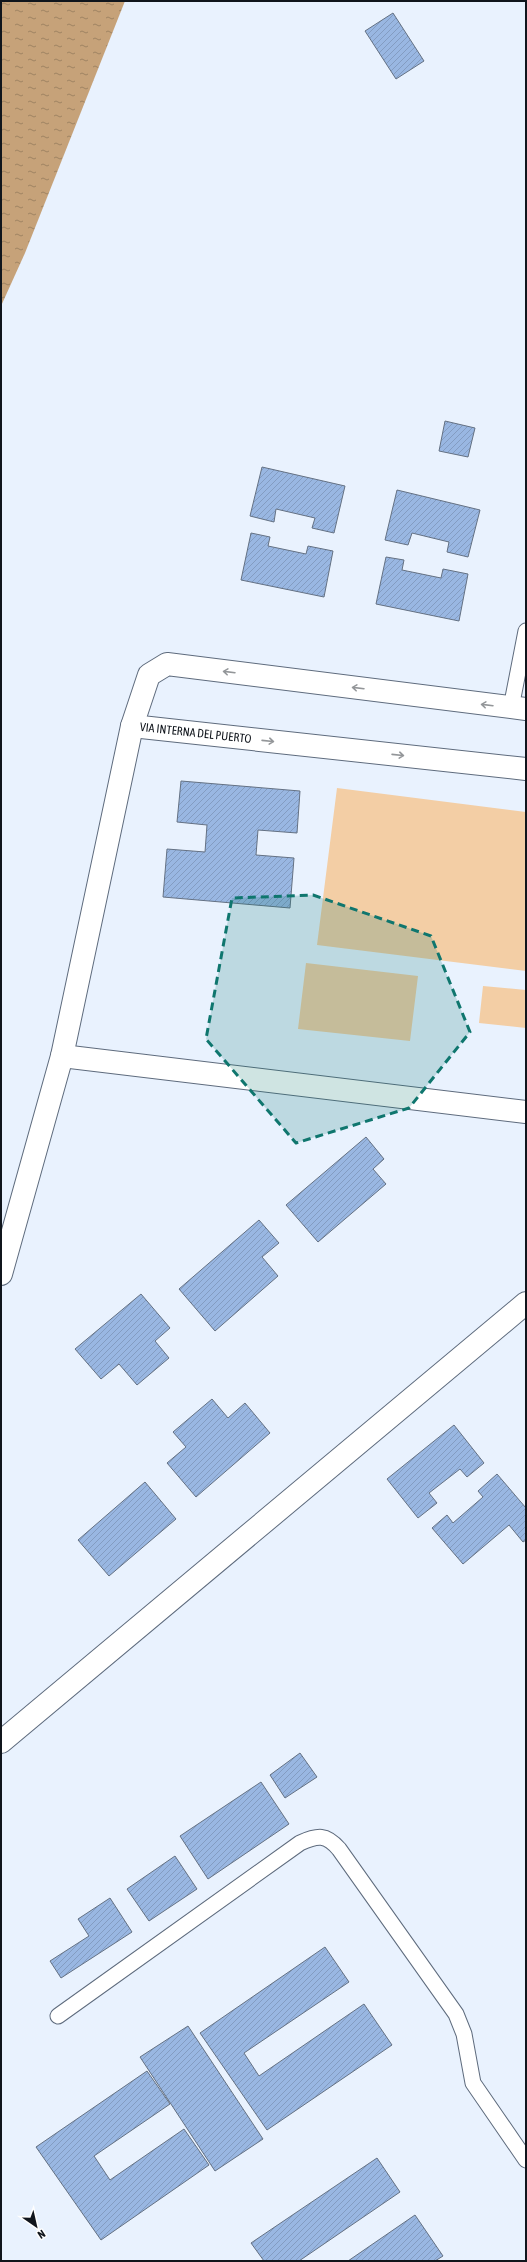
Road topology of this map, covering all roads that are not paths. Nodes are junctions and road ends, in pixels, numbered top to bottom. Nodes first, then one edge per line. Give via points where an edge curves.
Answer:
1 (526, 631) edge
2 (519, 709) edge
3 (132, 726) junction
4 (526, 769) edge
5 (62, 1056) junction
6 (526, 1112) edge
7 (1, 1274) edge
8 (526, 1303) edge
9 (1, 1742) edge
10 (58, 2016) dead end
11 (526, 2160) edge

1 - 2 lane
2 -> 3 street, VIA INTERNA DEL PUERTO via 167,664 149,675
3 -> 4 street, VIA INTERNA DEL PUERTO
3 - 5 street
5 - 6 street
5 - 7 street
8 - 9 street
10 - 11 lane via 300,1843 311,1838 326,1838 339,1850 456,2014 464,2034 473,2083

